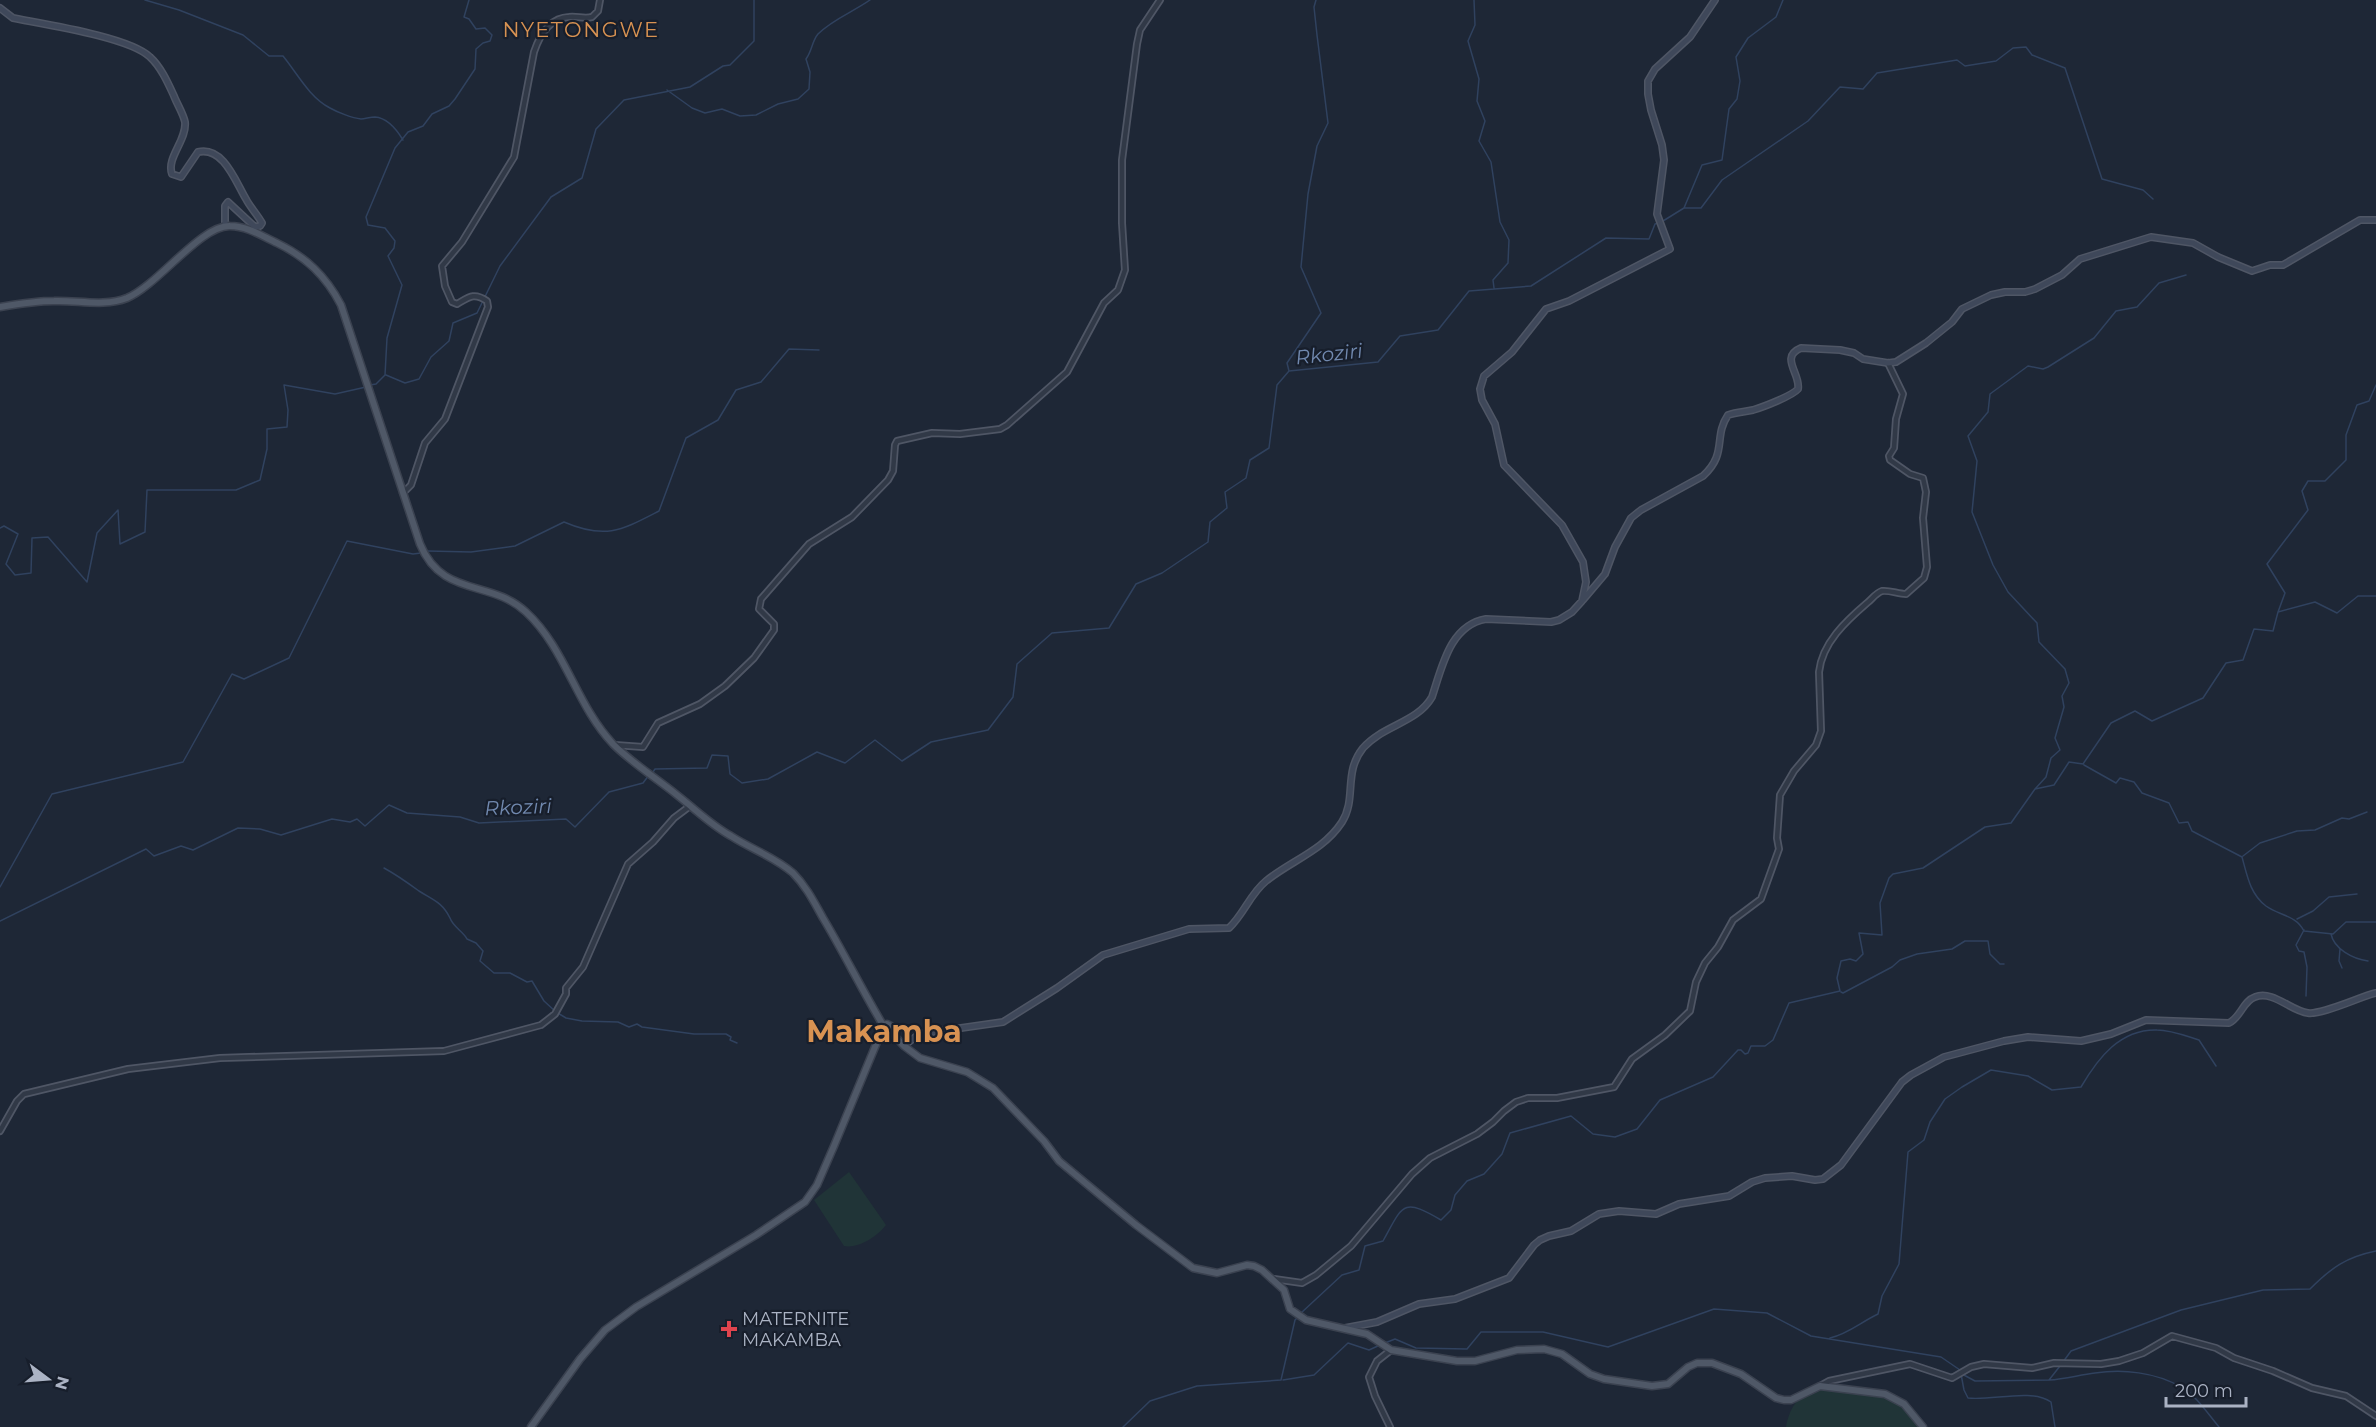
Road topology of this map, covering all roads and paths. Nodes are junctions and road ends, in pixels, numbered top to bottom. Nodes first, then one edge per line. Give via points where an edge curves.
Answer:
1 (600, 0) edge
2 (1160, 0) edge
3 (1715, 0) edge
4 (0, 8) edge
5 (2376, 220) edge
6 (225, 226) junction
7 (0, 307) edge
8 (1888, 363) junction
9 (403, 493) junction
10 (1582, 601) junction
11 (615, 745) junction
12 (690, 806) junction
13 (2376, 993) edge
14 (885, 1030) junction
15 (904, 1046) junction
16 (0, 1131) edge
17 (1271, 1278) junction
18 (1346, 1328) junction
19 (1391, 1350) junction
20 (1820, 1386) junction
21 (2376, 1416) edge
22 (531, 1427) edge
23 (1390, 1427) edge
24 (1923, 1427) edge

1 - 9 street via 592,17 564,17 547,27 540,37 513,157 462,242 443,264 442,274 452,303 474,296 487,301 489,307 445,419 425,443 411,487
2 - 11 street via 1140,30 1122,160 1125,270 1118,290 1096,315 1071,366 1003,428 932,433 897,441 888,480 852,517 809,544 760,600 759,609 775,627 754,657 709,699 658,723 643,747
3 - 10 main road via 1690,37 1655,69 1648,81 1664,160 1657,214 1670,249 1546,309 1522,342 1481,381 1482,400 1495,424 1504,465 1553,513 1580,556 1586,582
4 - 6 main road via 13,18 116,41 151,58 184,122 171,164 172,174 181,177 198,152 214,154 226,165 262,223 255,227 228,202
5 - 8 main road via 2360,220 2283,265 2252,271 2193,243 2146,238 2080,259 2062,275 2035,289 1991,295 1962,309 1926,343
6 - 7 main road via 206,234 151,284 127,298 106,303 55,300
6 - 9 main road via 251,230 286,247 309,262 333,289
8 - 10 main road via 1840,350 1801,348 1793,353 1790,362 1798,389 1786,398 1728,415 1717,460 1711,468 1631,518 1605,574
8 - 17 street via 1903,394 1894,448 1889,456 1910,474 1923,478 1926,573 1906,594 1876,594 1834,635 1825,651 1819,672 1821,731 1816,745 1780,795 1777,857 1761,898 1733,920 1705,963 1690,1011 1632,1059 1614,1088 1515,1102 1470,1138 1430,1158 1352,1246 1316,1275 1302,1283
9 - 11 main road via 423,549 435,568 450,580 501,597 525,611 551,640 593,719
10 - 15 main road via 1572,612 1551,622 1485,619 1466,626 1452,642 1427,704 1410,718 1375,736 1353,763 1347,810 1336,830 1322,845 1266,882 1229,928 1189,929 1103,955 1003,1022 919,1034
11 - 12 main road
12 - 14 main road via 729,835 781,863 801,882
12 - 16 street via 628,864 583,967 566,988 555,1014 541,1025 444,1051 242,1056 128,1069 24,1094
13 - 18 main road via 2315,1014 2262,996 2248,1000 2229,1023 2146,1020 2081,1041 2028,1037 1944,1057 1902,1082 1841,1165 1823,1179 1765,1178 1729,1196 1679,1203 1656,1214 1599,1214 1583,1226 1540,1240 1509,1278 1455,1299 1419,1304 1377,1322
14 - 15 main road
14 - 22 main road via 817,1185 805,1202 605,1330
15 - 17 main road via 920,1059 967,1072 993,1088 1059,1161 1193,1268 1217,1273 1254,1266
17 - 18 main road via 1284,1290 1290,1309 1298,1315 1315,1324
18 - 19 main road via 1367,1334
19 - 20 main road via 1467,1361 1517,1350 1544,1349 1562,1354 1604,1379 1652,1386 1668,1384 1697,1363 1712,1363 1741,1374 1784,1400
19 - 23 street via 1377,1361 1369,1377
20 - 21 street via 1910,1364 1950,1378 1984,1364 2032,1368 2054,1363 2101,1364 2134,1357 2172,1336 2216,1348 2312,1388 2346,1396
20 - 24 main road via 1885,1394 1904,1404

